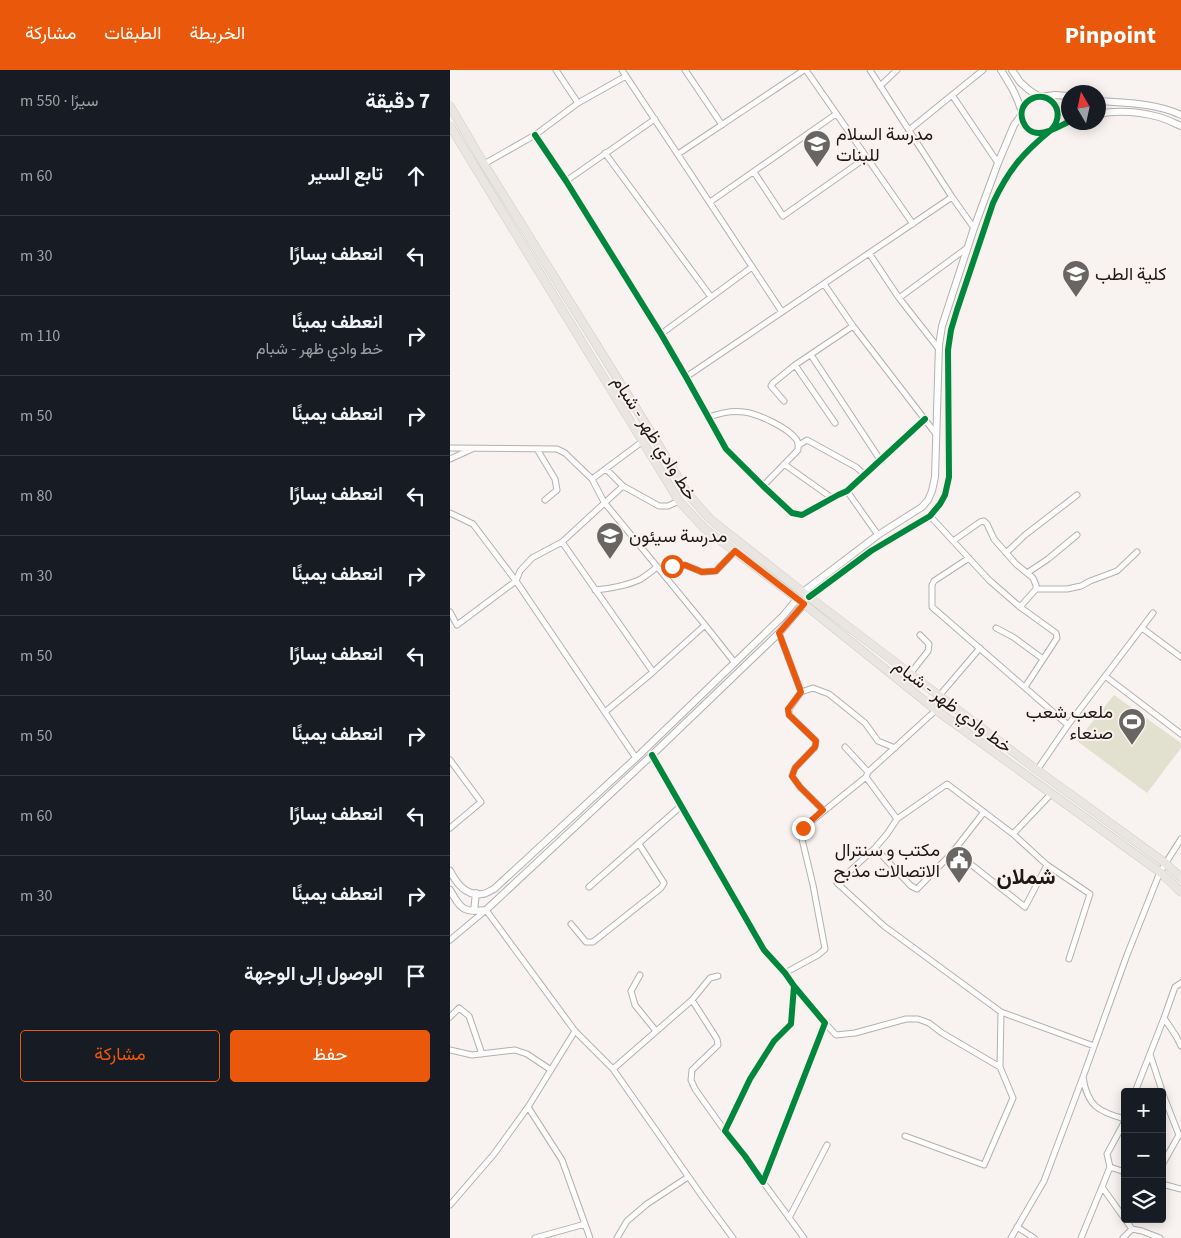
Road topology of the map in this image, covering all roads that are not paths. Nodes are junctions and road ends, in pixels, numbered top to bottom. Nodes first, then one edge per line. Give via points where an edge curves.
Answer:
1 (556, 70) edge
2 (622, 70) edge
3 (684, 70) edge
4 (805, 70) edge
5 (870, 70) edge
6 (897, 70) edge
7 (983, 70) edge
8 (1001, 70) edge
9 (1012, 70) edge
10 (626, 76) junction
11 (880, 86) junction
12 (952, 95) junction
13 (1061, 95) edge
14 (1040, 97) junction
15 (1106, 101) edge
16 (578, 103) junction
17 (450, 106) edge
18 (1106, 113) edge
19 (836, 114) junction
20 (1022, 114) junction
21 (1181, 115) edge
22 (654, 119) junction
23 (722, 125) junction
24 (1061, 125) edge
25 (450, 126) edge
26 (1181, 126) edge
27 (909, 130) junction
28 (1051, 130) junction
29 (535, 135) junction
30 (605, 153) junction
31 (678, 154) junction
32 (867, 158) junction
33 (998, 163) junction
34 (484, 164) junction
35 (754, 172) junction
36 (566, 181) junction
37 (952, 197) junction
38 (710, 202) junction
39 (913, 224) junction
40 (974, 228) junction
41 (968, 248) junction
42 (869, 253) junction
43 (752, 267) junction
44 (824, 284) junction
45 (711, 297) junction
46 (899, 298) junction
47 (782, 312) junction
48 (854, 326) junction
49 (661, 334) junction
50 (939, 349) junction
51 (811, 355) junction
52 (795, 365) junction
53 (686, 376) junction
54 (784, 401) dead end
55 (709, 417) junction
56 (925, 419) junction
57 (835, 423) dead end
58 (937, 435) junction
59 (643, 441) junction
60 (799, 445) junction
61 (450, 448) edge
62 (475, 448) junction
63 (537, 449) junction
64 (450, 459) edge
65 (881, 461) junction
66 (784, 464) junction
67 (606, 469) junction
68 (865, 475) junction
69 (592, 479) junction
70 (623, 486) junction
71 (763, 486) junction
72 (847, 491) junction
73 (1077, 496) dead end
74 (832, 498) junction
75 (545, 500) dead end
76 (679, 501) junction
77 (604, 502) junction
78 (450, 513) edge
79 (930, 516) junction
80 (1078, 535) dead end
81 (878, 536) junction
82 (953, 541) junction
83 (562, 542) junction
84 (735, 551) junction
85 (1137, 552) dead end
86 (1006, 553) junction
87 (968, 558) junction
88 (659, 568) junction
89 (1027, 573) junction
90 (516, 581) junction
91 (1036, 589) junction
92 (595, 590) junction
93 (803, 598) junction
94 (1020, 607) junction
95 (450, 612) edge
96 (1154, 613) dead end
97 (705, 625) junction
98 (996, 628) dead end
99 (1142, 628) junction
100 (779, 633) junction
101 (920, 635) dead end
102 (980, 648) junction
103 (1181, 657) edge
104 (1044, 659) junction
105 (735, 663) junction
106 (653, 672) junction
107 (910, 674) junction
108 (1105, 676) junction
109 (1025, 687) junction
110 (801, 692) junction
111 (939, 696) junction
112 (936, 710) junction
113 (605, 712) junction
114 (1068, 725) junction
115 (1181, 734) edge
116 (844, 747) dead end
117 (895, 748) junction
118 (652, 755) junction
119 (636, 758) junction
120 (450, 760) edge
121 (1037, 770) junction
122 (867, 775) junction
123 (1051, 794) junction
124 (681, 806) junction
125 (823, 810) junction
126 (984, 812) junction
127 (897, 819) junction
128 (450, 828) edge
129 (1013, 834) junction
130 (1181, 839) edge
131 (639, 844) junction
132 (875, 848) junction
133 (954, 851) junction
134 (1165, 862) junction
135 (1047, 865) junction
136 (450, 871) edge
137 (1160, 872) junction
138 (1181, 878) edge
139 (589, 887) dead end
140 (450, 890) edge
141 (1181, 892) edge
142 (476, 893) junction
143 (486, 910) junction
144 (474, 911) junction
145 (571, 924) dead end
146 (450, 940) edge
147 (1069, 960) dead end
148 (786, 973) junction
149 (640, 976) dead end
150 (718, 976) dead end
151 (1181, 983) edge
152 (794, 986) junction
153 (692, 1000) junction
154 (1001, 1012) junction
155 (450, 1017) edge
156 (1164, 1018) junction
157 (825, 1024) junction
158 (656, 1031) junction
159 (574, 1032) junction
160 (1094, 1046) junction
161 (1181, 1046) edge
162 (450, 1050) edge
163 (482, 1054) junction
164 (1150, 1054) junction
165 (1000, 1067) junction
166 (614, 1069) junction
167 (551, 1070) junction
168 (1083, 1077) junction
169 (1137, 1088) edge
170 (528, 1108) junction
171 (1121, 1119) edge
172 (1121, 1128) edge
173 (725, 1131) junction
174 (905, 1136) dead end
175 (827, 1145) dead end
176 (1166, 1158) edge
177 (1110, 1167) junction
178 (1121, 1171) edge
179 (688, 1177) junction
180 (763, 1182) junction
181 (1166, 1185) edge
182 (1102, 1188) junction
183 (1181, 1190) edge
184 (450, 1205) edge
185 (789, 1218) junction
186 (585, 1224) junction
187 (1017, 1227) junction
188 (1132, 1229) junction
189 (535, 1238) edge
190 (590, 1238) edge
191 (617, 1238) edge
192 (733, 1238) edge
193 (804, 1238) edge
194 (1011, 1238) edge
195 (1034, 1238) edge
196 (1081, 1238) edge
197 (1122, 1238) edge
198 (1160, 1238) edge

1 - 16 street
2 - 10 street
3 - 23 street
4 - 19 street
4 - 23 street
5 - 11 street
6 - 11 street
7 - 12 street
8 - 20 street via 1012,86
9 - 14 street via 1020,82
10 - 16 street
10 - 22 street
11 - 27 street
12 - 27 street
12 - 33 street
13 - 14 street
14 - 20 street via 1028,102
14 - 28 street via 1052,101 1058,112 1058,119
15 - 21 street via 1153,106
16 - 29 street
17 - 34 main road, خط وادي ظهر - شبام
18 - 26 street via 1141,113
19 - 32 street
19 - 35 street
20 - 28 street via 1029,130 1040,133
20 - 33 street
22 - 30 street
22 - 31 street
23 - 31 street
24 - 28 street
25 - 59 main road, خط وادي ظهر - شبام
27 - 37 street
28 - 79 street via 1020,158 1001,186 956,310 948,350 949,477 945,495
29 - 34 street
29 - 36 street
30 - 36 street
30 - 45 street
31 - 38 street
32 - 35 street via 783,216
32 - 39 street
33 - 40 street
34 - 93 main road, خط وادي ظهر - شبام via 688,494 710,519
35 - 38 street
36 - 49 street
37 - 39 street
37 - 40 street
38 - 43 street
39 - 42 street
40 - 41 street
41 - 46 street
41 - 50 street via 942,326
42 - 44 street
42 - 46 street
43 - 45 street
43 - 47 street
44 - 47 street
44 - 48 street
45 - 49 street
46 - 50 street
47 - 53 street
48 - 51 street
48 - 56 street
49 - 53 street
50 - 58 street
51 - 52 street
51 - 65 street
52 - 54 street via 772,386
52 - 57 street
53 - 55 street
55 - 60 street via 743,411 760,416 781,427 797,439
55 - 71 street via 726,448
56 - 58 street
56 - 65 street
58 - 81 street via 935,477 928,500
59 - 67 street
59 - 76 main road, خط وادي ظهر - شبام
60 - 66 street
60 - 68 street via 807,440
61 - 62 street
62 - 63 street
62 - 64 street
63 - 69 street via 562,451
63 - 75 street via 557,490
65 - 68 street
66 - 71 street
66 - 74 street
67 - 69 street
67 - 70 street
68 - 72 street
69 - 77 street
70 - 76 street via 658,506
70 - 77 street
71 - 74 street via 792,513 802,515
72 - 74 street
72 - 81 street
73 - 86 street
76 - 84 main road, خط وادي ظهر - شبام via 704,528
77 - 83 street
77 - 88 street
78 - 90 street via 473,524
79 - 82 street
79 - 93 street via 871,551
80 - 89 street
81 - 93 street
82 - 86 street via 984,521
82 - 87 street
83 - 90 street via 532,558
83 - 92 street
84 - 88 street via 716,571 702,572 685,565
84 - 93 main road, خط وادي ظهر - شبام
85 - 91 street via 1117,571 1081,586
86 - 89 street
87 - 94 street
87 - 102 street via 934,581 932,607
88 - 92 street via 637,581
88 - 97 street
89 - 91 street via 1033,578
90 - 95 street via 457,624
90 - 113 street
91 - 94 street
92 - 106 street
93 - 100 street
93 - 105 street
93 - 107 main road, خط وادي ظهر - شبام
93 - 112 main road, خط وادي ظهر - شبام
94 - 104 street via 1056,633 1057,638
96 - 99 street
97 - 105 street
97 - 106 street
98 - 104 street
99 - 103 street
99 - 108 street
100 - 110 street
100 - 118 street
101 - 107 street via 929,644 928,651
102 - 109 street
102 - 111 street
104 - 109 street
105 - 119 street
106 - 113 street
107 - 111 main road, خط وادي ظهر - شبام
108 - 114 street
108 - 115 street
109 - 114 street
110 - 117 street via 813,688 829,694 865,722 878,741
110 - 125 street via 788,709 789,715 816,741 815,747 795,768 792,776
111 - 121 main road, خط وادي ظهر - شبام
112 - 117 street
112 - 123 main road, خط وادي ظهر - شبام
113 - 119 street
114 - 121 street
116 - 122 street
117 - 122 street
118 - 124 street
118 - 143 street
119 - 142 street via 494,889
120 - 128 street via 481,802
121 - 134 main road, خط وادي ظهر - شبام
122 - 125 street
122 - 127 street
123 - 129 street
123 - 137 main road, خط وادي ظهر - شبام
124 - 131 street
124 - 148 street via 764,950
125 - 148 street via 803,828 802,835 825,949
126 - 127 street via 947,784
126 - 129 street
126 - 133 street
127 - 132 street
129 - 135 street
130 - 134 street
131 - 139 street
131 - 145 street via 664,882 661,888 593,942 586,942
132 - 133 street via 917,889
132 - 154 street via 836,883 884,926
133 - 135 street via 1025,907
134 - 137 street
134 - 138 main road, خط وادي ظهر - شبام
135 - 147 street via 1090,894
136 - 142 street via 457,885
137 - 141 main road, خط وادي ظهر - شبام
137 - 160 street
140 - 144 street via 462,908
142 - 144 street
143 - 144 street
143 - 146 street
143 - 159 street
148 - 152 street
149 - 158 street via 631,991 635,1005
150 - 153 street via 710,978
151 - 156 street via 1175,987
152 - 157 street
152 - 173 street via 791,1024 769,1048
153 - 158 street
153 - 173 street via 718,1045 692,1070 691,1080
154 - 160 street
154 - 165 street
155 - 163 street via 459,1008 469,1016
156 - 161 street
156 - 164 street
157 - 165 street via 836,1035 918,1019
157 - 180 street
158 - 166 street
159 - 166 street
159 - 167 street
160 - 168 street
162 - 163 street
163 - 167 street via 515,1050
164 - 169 street
164 - 176 street via 1179,1136
165 - 174 street via 1013,1098 984,1166
166 - 179 street
167 - 170 street
168 - 171 street via 1085,1089 1098,1108
168 - 187 street via 1044,1181
170 - 184 street
170 - 186 street via 562,1160
172 - 177 street via 1107,1154
173 - 180 street
175 - 185 street
177 - 178 street
177 - 182 street
179 - 191 street via 640,1210
179 - 192 street
180 - 185 street
181 - 183 street
182 - 188 street
182 - 196 street
185 - 193 street
186 - 189 street
186 - 190 street
187 - 194 street
187 - 195 street
188 - 197 street
188 - 198 street

